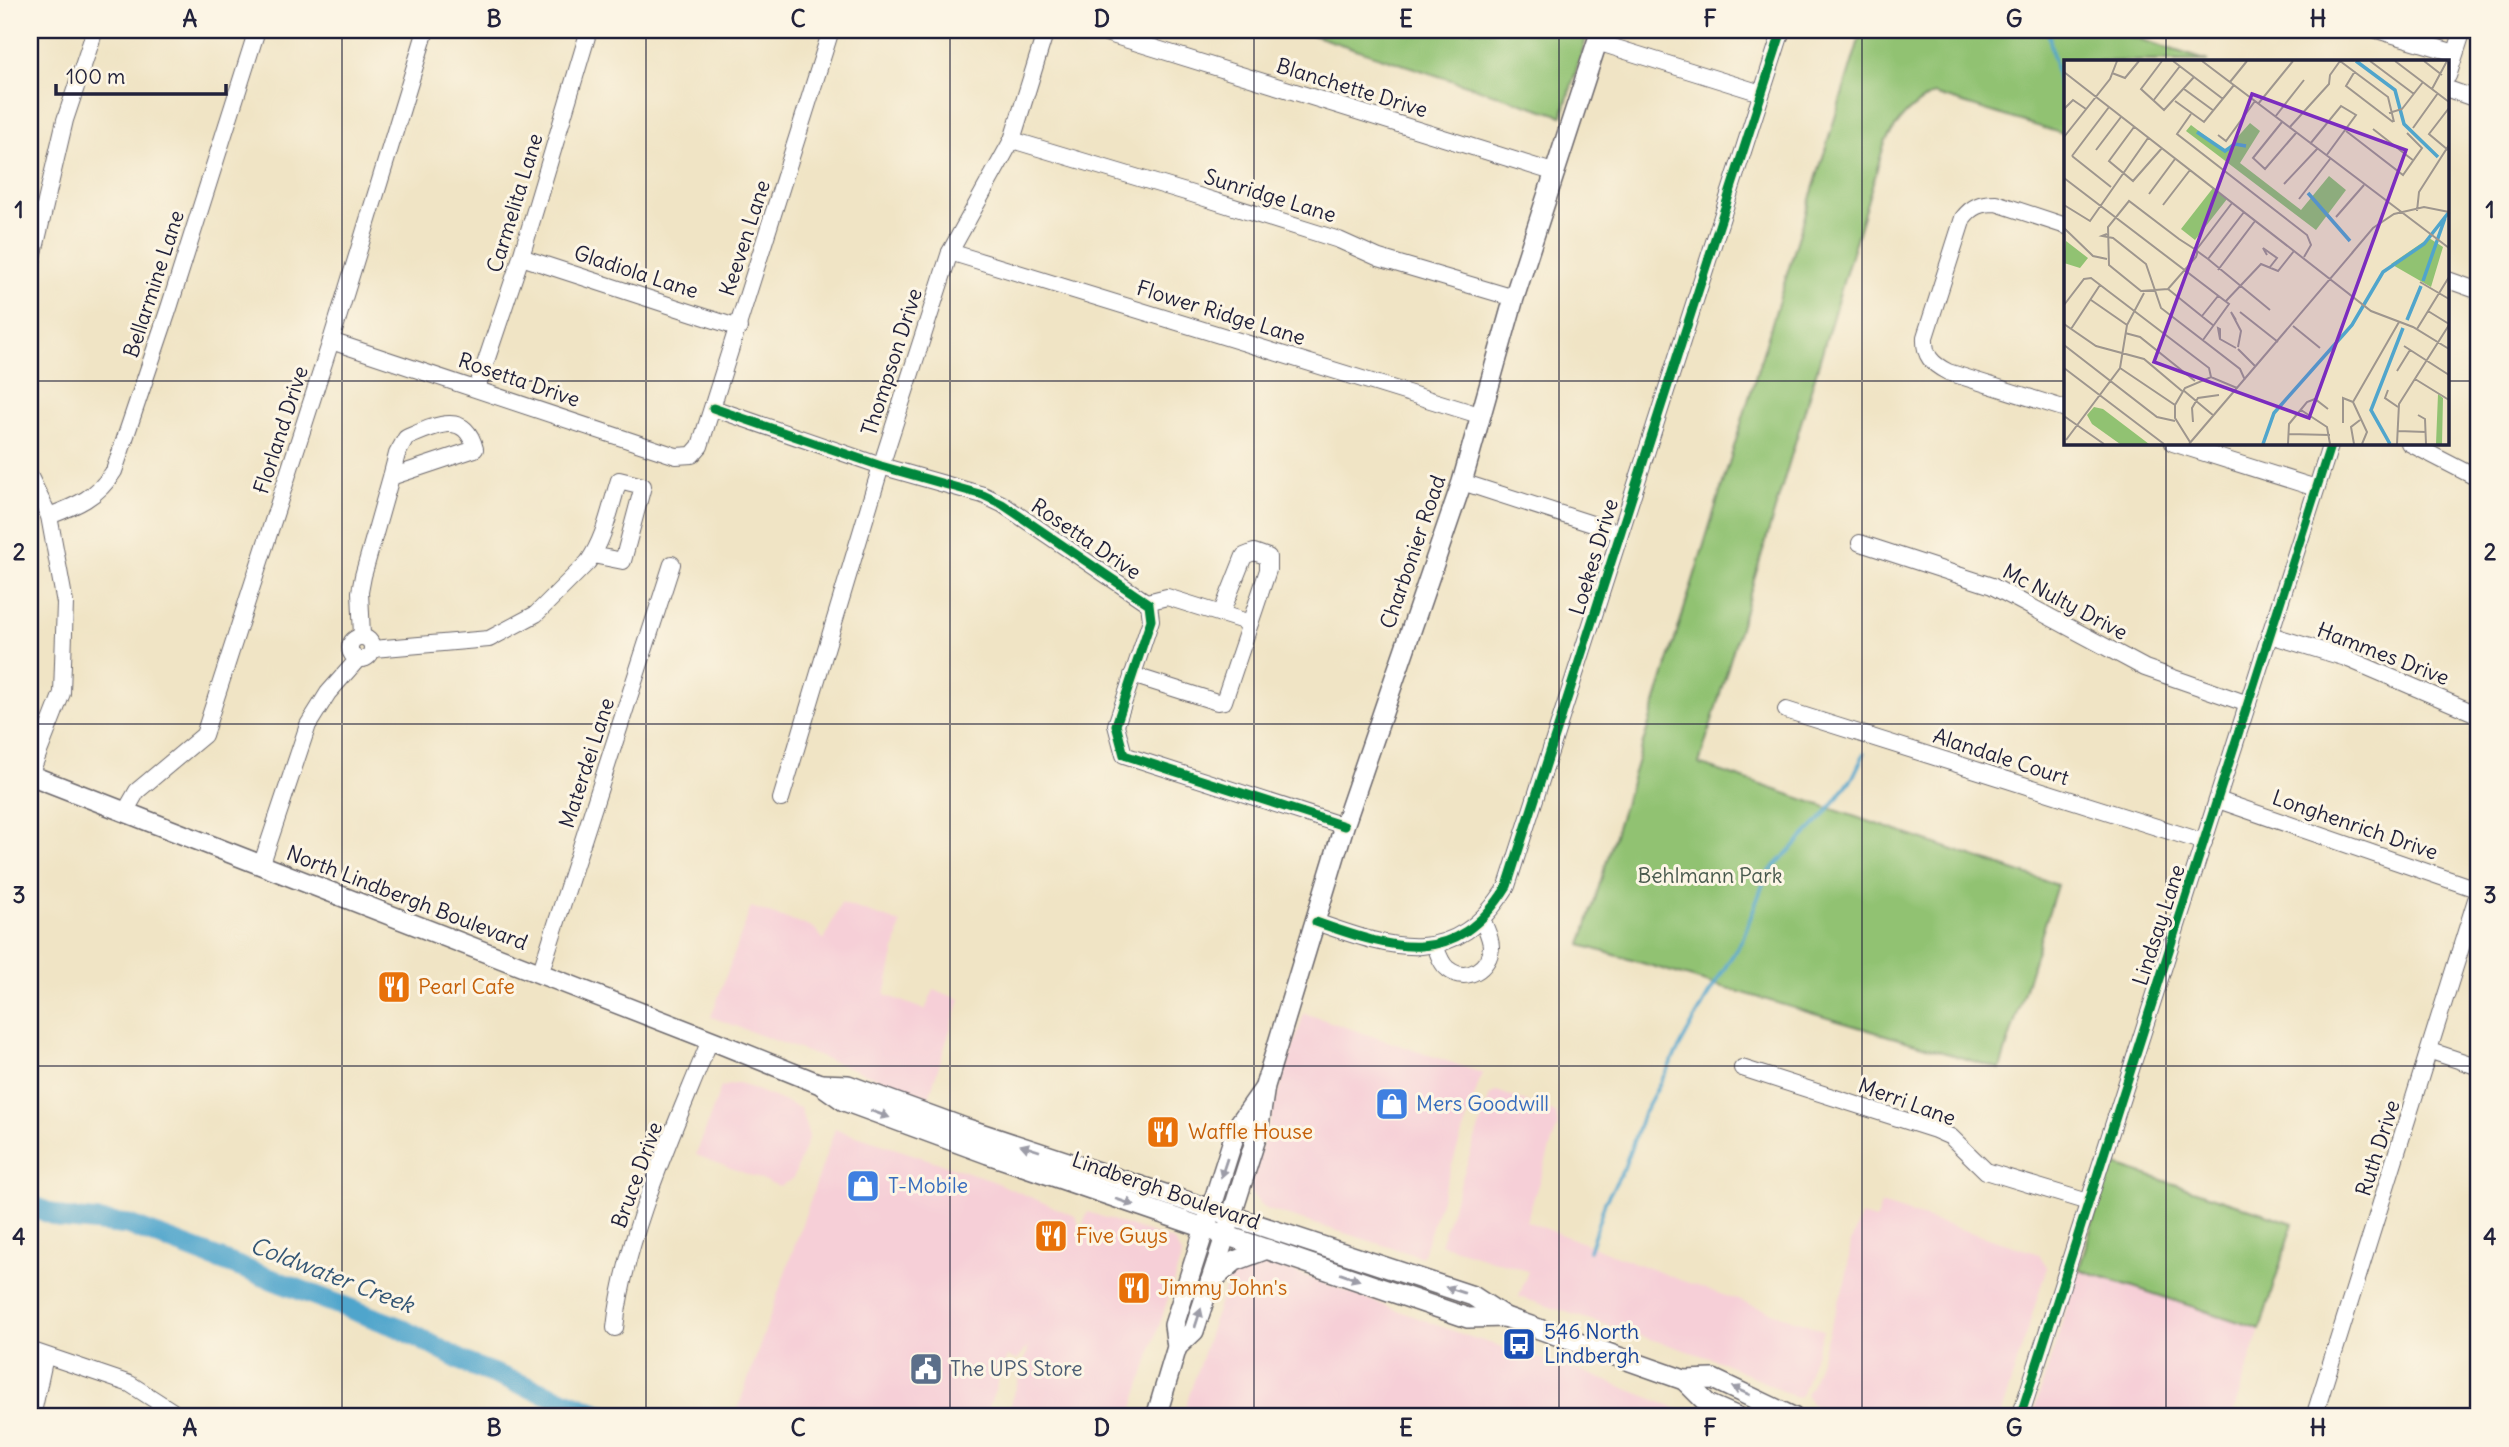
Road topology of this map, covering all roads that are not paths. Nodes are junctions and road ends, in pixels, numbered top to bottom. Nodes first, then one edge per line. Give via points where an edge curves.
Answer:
1 (95, 30) edge
2 (257, 30) edge
3 (426, 30) edge
4 (590, 30) edge
5 (831, 30) edge
6 (1002, 30) edge
7 (1020, 30) edge
8 (1046, 30) edge
9 (1097, 30) edge
10 (1782, 30) edge
11 (2377, 30) edge
12 (2463, 30) edge
13 (1599, 36) edge
14 (2455, 53) junction
15 (2450, 69) edge
16 (2450, 90) edge
17 (1761, 93) junction
18 (2479, 100) edge
19 (1012, 140) junction
20 (1556, 173) junction
21 (2064, 225) edge
22 (950, 251) junction
23 (521, 257) junction
24 (30, 270) edge
25 (2450, 282) edge
26 (2479, 291) edge
27 (1514, 298) junction
28 (739, 327) junction
29 (331, 341) junction
30 (477, 388) junction
31 (713, 408) junction
32 (2064, 408) edge
33 (1479, 415) junction
34 (2176, 444) edge
35 (2331, 444) edge
36 (2411, 444) edge
37 (692, 455) joint
38 (881, 466) junction
39 (30, 477) edge
40 (391, 477) junction
41 (2479, 479) edge
42 (1462, 482) junction
43 (2316, 488) junction
44 (49, 516) junction
45 (1620, 533) junction
46 (1860, 543) dead end
47 (593, 555) junction
48 (672, 564) dead end
49 (1147, 602) junction
50 (1221, 614) junction
51 (1250, 623) junction
52 (2270, 635) junction
53 (362, 636) junction
54 (373, 649) junction
55 (358, 659) junction
56 (1132, 675) junction
57 (2248, 704) junction
58 (1786, 710) dead end
59 (2479, 715) edge
60 (30, 775) edge
61 (781, 799) dead end
62 (2218, 800) junction
63 (125, 812) junction
64 (1344, 827) junction
65 (2204, 842) junction
66 (261, 866) junction
67 (2479, 890) edge
68 (1483, 921) junction
69 (1316, 922) junction
70 (1435, 945) junction
71 (540, 974) junction
72 (710, 1040) junction
73 (2431, 1051) junction
74 (768, 1063) joint
75 (2479, 1067) edge
76 (1742, 1068) dead end
77 (820, 1084) junction
78 (1265, 1087) junction
79 (1241, 1183) junction
80 (2088, 1202) junction
81 (1211, 1208) junction
82 (1159, 1214) junction
83 (1231, 1215) junction
84 (1205, 1229) junction
85 (1274, 1229) junction
86 (1225, 1236) junction
87 (1267, 1249) junction
88 (1194, 1262) junction
89 (1209, 1283) junction
90 (1505, 1317) junction
91 (615, 1328) dead end
92 (1178, 1347) junction
93 (38, 1353) edge
94 (1685, 1380) junction
95 (32, 1417) edge
96 (173, 1417) edge
97 (1156, 1417) edge
98 (1738, 1417) edge
99 (1793, 1417) edge
100 (2020, 1417) edge
101 (2314, 1417) edge

1 - 24 street via 65,120
2 - 44 street, Bellarmine Lane via 114,471 105,486 82,504
3 - 29 street, Florland Drive
4 - 23 street, Carmelita Lane
5 - 28 street, Keeven Lane
6 - 7 street
8 - 19 street, Thompson Drive
9 - 20 street, Blanchette Drive
10 - 17 street, Loekes Drive
11 - 14 street
12 - 14 street
13 - 17 street
13 - 20 main road, Charbonier Road
14 - 15 street
16 - 18 street
17 - 45 street, Loekes Drive
19 - 22 street, Thompson Drive
19 - 27 street, Sunridge Lane
20 - 27 main road, Charbonier Road
21 - 32 street via 1996,204 1975,206 1962,218 1925,337 1927,356 1936,366
22 - 33 street, Flower Ridge Lane
22 - 38 street, Thompson Drive
23 - 28 street, Gladiola Lane
23 - 30 street, Carmelita Lane
25 - 26 street
27 - 33 main road, Charbonier Road
28 - 31 street, Keeven Lane
29 - 30 street, Rosetta Drive
29 - 63 street, Florland Drive via 204,735 136,791
30 - 37 street, Rosetta Drive via 676,456
31 - 37 street, Keeven Lane via 700,446
31 - 38 street, Rosetta Drive
33 - 42 main road, Charbonier Road
34 - 43 street
35 - 43 street, Lindsay Lane
36 - 41 street
38 - 49 street, Rosetta Drive via 1002,504
38 - 61 street, Thompson Drive
39 - 44 street
40 - 40 street via 475,449 471,433 449,423 406,438
40 - 53 street via 360,592
42 - 45 street
42 - 64 main road, Charbonier Road
43 - 52 street, Lindsay Lane
44 - 60 street via 65,603 62,693
45 - 68 street, Loekes Drive via 1507,886
46 - 57 street, Mc Nulty Drive via 1992,586 2145,668
47 - 47 street via 618,480 643,486 623,561
47 - 54 street via 536,614 489,639
48 - 71 street, Materdei Lane
49 - 50 street via 1167,597
49 - 56 street, Rosetta Drive via 1151,620
50 - 51 street
50 - 51 street via 1244,556 1260,552 1270,561
51 - 56 street via 1224,701
52 - 57 street, Lindsay Lane
52 - 59 street, Hammes Drive via 2346,658
53 - 54 street
53 - 55 street via 349,648
54 - 55 street via 366,659
55 - 66 street via 308,725
56 - 64 street, Rosetta Drive via 1116,725 1124,755
57 - 62 street, Lindsay Lane
58 - 65 street, Alandale Court
60 - 63 main road, North Lindbergh Boulevard
62 - 65 street, Lindsay Lane
62 - 67 street, Longhenrich Drive
63 - 66 main road, North Lindbergh Boulevard
64 - 69 main road, Charbonier Road
65 - 80 street, Lindsay Lane
66 - 71 main road, North Lindbergh Boulevard
67 - 73 street, Ruth Drive
68 - 70 street, Loekes Drive
68 - 70 street via 1491,945 1488,960 1474,973 1455,974 1446,968
69 - 70 street, Loekes Drive via 1396,946
69 - 78 main road, Charbonier Road
71 - 72 main road, North Lindbergh Boulevard
72 - 74 main road, North Lindbergh Boulevard
72 - 91 street, Bruce Drive via 650,1191 619,1295
73 - 75 street
73 - 101 street, Ruth Drive
74 - 77 main road, Lindbergh Boulevard
76 - 80 street, Merri Lane via 1935,1130 1951,1137 1986,1171
81 -> 77 main road, Lindbergh Boulevard via 940,1120 848,1085
77 -> 82 main road, Lindbergh Boulevard via 854,1105
78 - 79 main road, Charbonier Road via 1258,1132
78 -> 81 main road, Charbonier Road via 1238,1124
79 - 83 main road, Charbonier Road
79 - 85 main road via 1253,1209
80 - 100 street, Lindsay Lane
81 - 83 main road, Lindbergh Boulevard
81 - 84 main road, Charbonier Road
82 - 84 main road, Lindbergh Boulevard
82 - 88 main road via 1184,1236
83 - 85 main road, Lindbergh Boulevard
83 - 86 main road, Charbonier Road
84 - 86 main road, Lindbergh Boulevard
84 - 88 main road, Charbonier Road
90 -> 85 main road, Lindbergh Boulevard via 1473,1296
86 - 87 main road, Lindbergh Boulevard
86 - 89 main road, Charbonier Road
87 - 89 main road via 1235,1261
87 -> 90 main road, Lindbergh Boulevard via 1468,1318
88 - 92 main road, Charbonier Road via 1174,1325
92 -> 89 main road, Charbonier Road via 1194,1331
90 - 94 main road, Lindbergh Boulevard
92 - 97 main road
93 - 95 street
93 - 96 street via 130,1384 172,1411
94 - 98 main road, Lindbergh Boulevard via 1708,1404
99 -> 94 main road, Lindbergh Boulevard via 1713,1379

